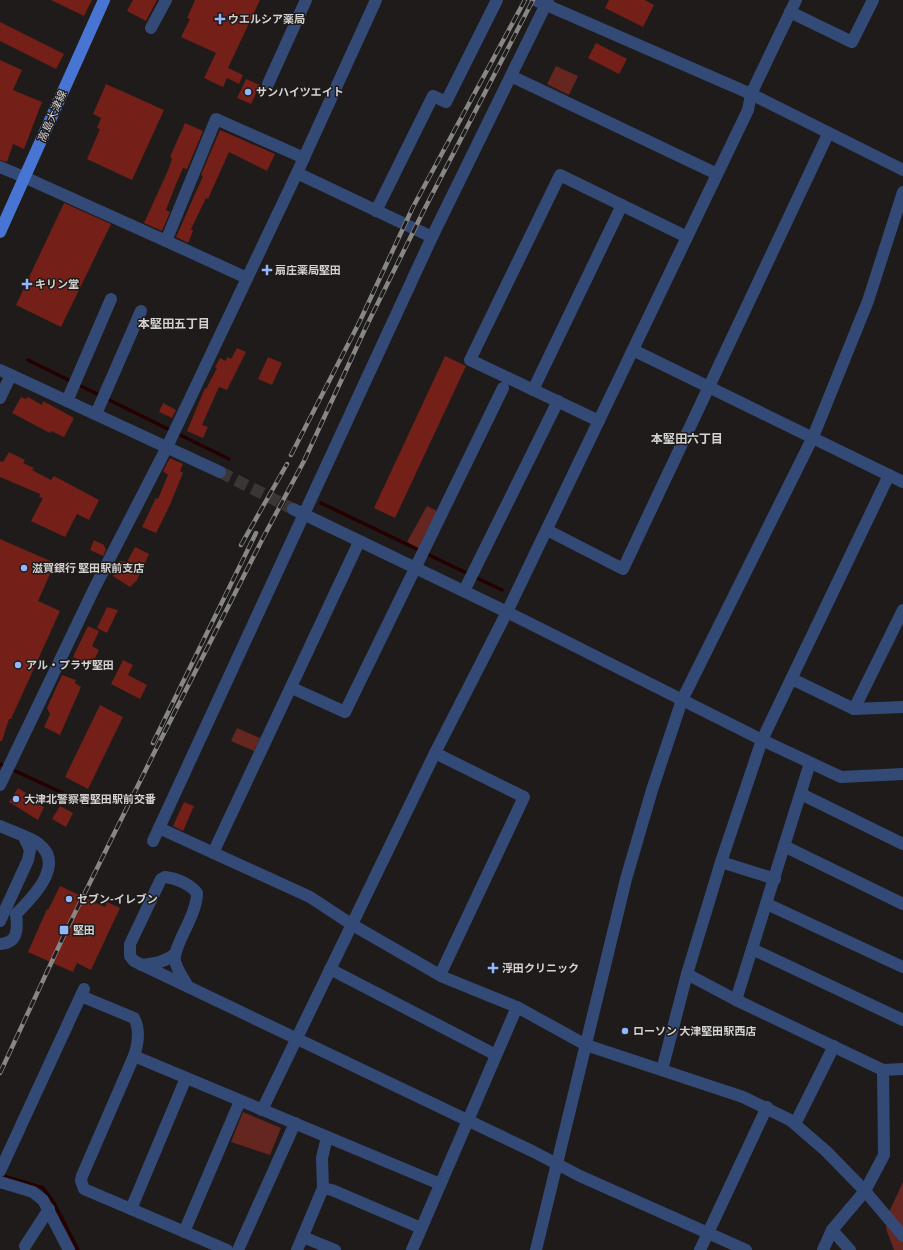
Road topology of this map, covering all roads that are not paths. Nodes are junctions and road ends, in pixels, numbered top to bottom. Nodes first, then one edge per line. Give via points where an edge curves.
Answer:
1 (104, 0) edge
2 (166, 0) edge
3 (306, 0) edge
4 (376, 0) edge
5 (497, 0) edge
6 (796, 0) edge
7 (873, 0) edge
8 (543, 2) edge
9 (790, 12) junction
10 (151, 28) dead end
11 (511, 76) junction
12 (268, 84) dead end
13 (751, 94) junction
14 (828, 134) junction
15 (304, 158) junction
16 (0, 167) edge
17 (903, 170) edge
18 (297, 173) junction
19 (717, 174) junction
20 (24, 176) junction
21 (903, 192) edge
22 (622, 205) junction
23 (376, 211) junction
24 (0, 232) edge
25 (432, 237) junction
26 (687, 237) junction
27 (166, 241) junction
28 (247, 278) junction
29 (111, 299) dead end
30 (141, 311) dead end
31 (633, 350) junction
32 (0, 370) edge
33 (11, 375) junction
34 (503, 388) dead end
35 (708, 388) junction
36 (533, 390) junction
37 (0, 398) edge
38 (67, 401) junction
39 (558, 402) junction
40 (96, 414) junction
41 (599, 421) junction
42 (813, 437) junction
43 (167, 447) junction
44 (220, 472) tunnel mouth
45 (889, 475) junction
46 (903, 482) edge
47 (299, 512) junction
48 (546, 530) junction
49 (359, 542) junction
50 (416, 569) junction
51 (464, 591) junction
52 (903, 610) edge
53 (507, 612) junction
54 (792, 679) junction
55 (292, 688) junction
56 (682, 700) junction
57 (903, 707) edge
58 (854, 709) junction
59 (762, 740) junction
60 (435, 753) junction
61 (810, 763) junction
62 (903, 774) edge
63 (0, 784) edge
64 (801, 794) junction
65 (0, 826) edge
66 (159, 828) junction
67 (24, 838) junction
68 (153, 841) dead end
69 (903, 844) edge
70 (784, 846) junction
71 (213, 853) junction
72 (721, 862) junction
73 (775, 879) junction
74 (767, 904) junction
75 (903, 904) edge
76 (11, 912) junction
77 (0, 921) edge
78 (351, 924) junction
79 (0, 944) edge
80 (752, 949) junction
81 (175, 954) junction
82 (141, 965) junction
83 (903, 967) edge
84 (330, 969) junction
85 (687, 974) junction
86 (440, 975) junction
87 (188, 987) junction
88 (736, 1000) junction
89 (517, 1007) junction
90 (903, 1020) edge
91 (296, 1039) junction
92 (586, 1045) junction
93 (834, 1046) junction
94 (496, 1055) junction
95 (134, 1056) junction
96 (903, 1069) edge
97 (662, 1070) junction
98 (884, 1070) junction
99 (186, 1078) junction
100 (240, 1100) junction
101 (767, 1107) junction
102 (262, 1110) junction
103 (468, 1120) junction
104 (295, 1123) junction
105 (796, 1124) junction
106 (327, 1137) junction
107 (557, 1164) junction
108 (1, 1170) edge
109 (0, 1182) edge
110 (440, 1184) junction
111 (323, 1188) junction
112 (865, 1191) junction
113 (49, 1209) junction
114 (130, 1209) junction
115 (421, 1228) junction
116 (832, 1230) junction
117 (184, 1232) junction
118 (707, 1233) junction
119 (903, 1236) edge
120 (303, 1237) junction
121 (25, 1246) dead end
122 (69, 1250) edge
123 (227, 1250) edge
124 (238, 1250) edge
125 (297, 1250) edge
126 (335, 1250) edge
127 (412, 1250) edge
128 (536, 1250) edge
129 (700, 1250) edge
130 (746, 1250) edge
131 (823, 1250) edge
132 (850, 1250) edge

1 - 20 main road, 高島大津線
2 - 10 street
3 - 12 street
4 - 15 street
5 - 23 street via 446,102 433,96
6 - 9 street
7 - 9 street via 852,42
8 - 11 street
8 - 13 street
9 - 13 street
11 - 19 street
11 - 25 street
13 - 14 street
13 - 19 street via 748,110
14 - 17 street
14 - 35 street
15 - 18 street
15 - 27 street via 216,118
16 - 20 street
18 - 23 street
18 - 28 street
19 - 26 street
20 - 24 main road, 高島大津線
20 - 27 street
21 - 42 street via 868,301
22 - 26 street
22 - 36 street
22 - 36 street via 560,175 470,360
23 - 25 street
25 - 47 street
26 - 31 street
27 - 28 street
28 - 43 street
29 - 38 street
30 - 40 street
31 - 35 street
31 - 41 street
32 - 33 street
33 - 37 street
33 - 38 street
34 - 50 street
35 - 42 street
35 - 48 street via 623,569
36 - 39 street
38 - 40 street
39 - 41 street
39 - 51 street
40 - 43 street
41 - 48 street
42 - 45 street
42 - 56 street
43 - 44 street
43 - 63 street via 94,589
45 - 46 street
45 - 54 street
47 - 49 street
47 - 66 street
48 - 53 street
49 - 50 street
49 - 55 street
50 - 51 street
50 - 55 street via 345,712
51 - 53 street
52 - 58 street
53 - 56 street
53 - 60 street
54 - 58 street
54 - 59 street
55 - 71 street
56 - 59 street
56 - 92 street via 626,879
57 - 58 street
59 - 61 street
59 - 72 street
60 - 78 street
60 - 86 street via 524,797
61 - 62 street via 841,777
61 - 64 street
64 - 69 street
64 - 70 street
65 - 67 street
66 - 68 street
66 - 71 street
67 - 76 street via 30,850
67 - 76 street via 40,845 47,856 49,867 36,893
70 - 73 street
70 - 75 street
71 - 78 street via 310,897
72 - 73 street
72 - 85 street
73 - 74 street
74 - 80 street
74 - 83 street
76 - 77 street
76 - 79 street via 18,928 15,938 7,944
78 - 84 street
78 - 86 street
80 - 88 street
80 - 90 street
81 - 82 street via 157,963
81 - 82 street via 194,912 197,893 193,888 165,876 130,944 130,956 134,962
81 - 87 street via 176,962
82 - 87 street
84 - 91 street
84 - 94 street
85 - 88 street
85 - 97 street
86 - 89 street
87 - 91 street
88 - 93 street
89 - 92 street
89 - 94 street
91 - 102 street
91 - 103 street
92 - 97 street
92 - 107 street
93 - 98 street
93 - 105 street
94 - 103 street
95 - 99 street
95 - 108 street via 138,1025 134,1018 83,992
95 - 114 street via 81,1181 84,1189
96 - 98 street
97 - 101 street
98 - 112 street via 884,1155
99 - 100 street
99 - 114 street
100 - 102 street
100 - 117 street
101 - 105 street
101 - 118 street
102 - 104 street
103 - 107 street
103 - 110 street
104 - 106 street
104 - 124 street
105 - 112 street
106 - 110 street
106 - 111 street via 322,1158
107 - 118 street
107 - 128 street
109 - 113 street via 33,1192
110 - 115 street
111 - 115 street
111 - 120 street
112 - 116 street
112 - 119 street
113 - 121 street
113 - 122 street
114 - 117 street
115 - 127 street
116 - 131 street
116 - 132 street
117 - 123 street
118 - 129 street
118 - 130 street
120 - 125 street
120 - 126 street

